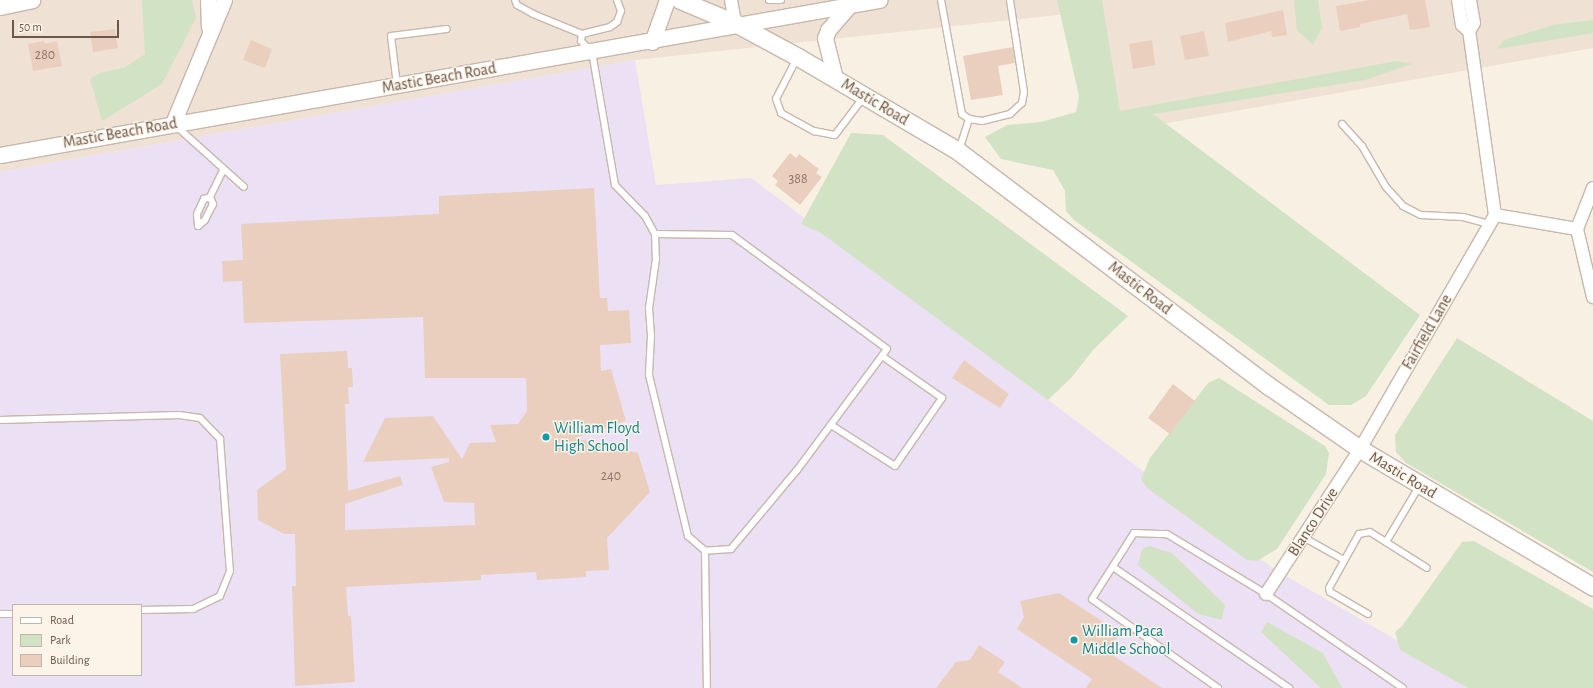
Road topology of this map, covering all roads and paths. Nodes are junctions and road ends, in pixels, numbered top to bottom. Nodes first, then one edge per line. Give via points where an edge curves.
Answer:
1 (32, 0) edge
2 (208, 0) edge
3 (224, 0) edge
4 (515, 0) edge
5 (617, 0) edge
6 (667, 0) edge
7 (680, 0) edge
8 (731, 0) edge
9 (769, 0) edge
10 (781, 0) edge
11 (879, 0) edge
12 (941, 0) edge
13 (1010, 0) edge
14 (1458, 0) edge
15 (1470, 0) edge
16 (851, 4) edge
17 (0, 7) edge
18 (735, 23) junction
19 (447, 29) dead end
20 (1470, 31) junction
21 (582, 34) junction
22 (208, 36) junction
23 (652, 42) junction
24 (592, 52) junction
25 (798, 57) junction
26 (835, 78) junction
27 (397, 85) junction
28 (865, 96) junction
29 (969, 119) junction
30 (173, 123) junction
31 (1342, 124) dead end
32 (958, 151) junction
33 (0, 155) edge
34 (223, 170) junction
35 (244, 187) dead end
36 (1593, 188) edge
37 (210, 197) dead end
38 (1492, 219) junction
39 (1577, 229) junction
40 (655, 234) junction
41 (1593, 297) edge
42 (882, 356) junction
43 (0, 420) edge
44 (831, 425) junction
45 (1360, 449) junction
46 (1420, 485) junction
47 (1303, 538) junction
48 (1386, 542) junction
49 (705, 551) junction
50 (1344, 560) junction
51 (1113, 567) junction
52 (1427, 568) dead end
53 (1593, 587) edge
54 (1266, 594) junction
55 (142, 610) edge
56 (0, 614) edge
57 (12, 614) edge
58 (1368, 614) dead end
59 (707, 688) edge
60 (1218, 688) edge
61 (1288, 688) edge
62 (1403, 688) edge

1 - 17 street
2 - 22 street
3 - 22 street
4 - 21 lane via 517,5 534,14
5 - 21 lane via 621,11 617,22 610,27
6 - 23 street
7 - 18 main road, Mastic Road
8 - 18 street
9 - 10 lane
11 - 16 street, Mastic Beach Road
12 - 29 lane via 962,114
13 - 29 lane via 1024,92 1022,103 1010,114 982,120
14 - 20 street via 1462,25
15 - 20 street via 1474,23
16 - 18 street, Mastic Beach Road
16 - 26 street via 828,30 825,38
18 - 23 street, Mastic Beach Road
18 - 25 main road, Mastic Road
19 - 27 lane via 390,36
20 - 38 street
21 - 24 lane via 581,41
22 - 30 street
23 - 24 street, Mastic Beach Road
24 - 27 street, Mastic Beach Road
24 - 40 lane via 615,185 645,216
25 - 26 main road, Mastic Road
25 - 28 lane via 776,99 781,113 814,131 835,135
26 - 28 main road, Mastic Road
27 - 30 street, Mastic Beach Road
28 - 32 main road, Mastic Road
29 - 32 lane
30 - 33 street, Mastic Beach Road
30 - 34 lane
31 - 38 lane via 1362,146 1386,188 1403,206 1421,215
32 - 45 main road, Mastic Road via 1246,369
34 - 35 lane
34 - 37 lane
36 - 39 street
38 - 39 street
38 - 45 street, Fairfield Lane
39 - 41 street
40 - 42 lane via 732,235 887,349
40 - 49 lane via 656,259 649,308 649,375 688,536
42 - 44 lane
42 - 44 lane via 942,398 895,466
43 - 55 lane via 179,415 200,418 220,439 230,571 220,596 193,609
44 - 49 lane via 731,549
45 - 46 main road, Mastic Road
45 - 47 street, Blanco Drive
46 - 48 lane
46 - 53 main road, Mastic Road
47 - 50 lane
47 - 54 street, Blanco Drive
48 - 50 lane via 1370,532 1359,534
48 - 52 lane
49 - 59 lane
50 - 58 lane via 1329,588 1330,592
51 - 54 lane via 1134,533 1167,534
51 - 60 lane via 1092,599
51 - 61 lane
54 - 62 lane
56 - 57 lane

